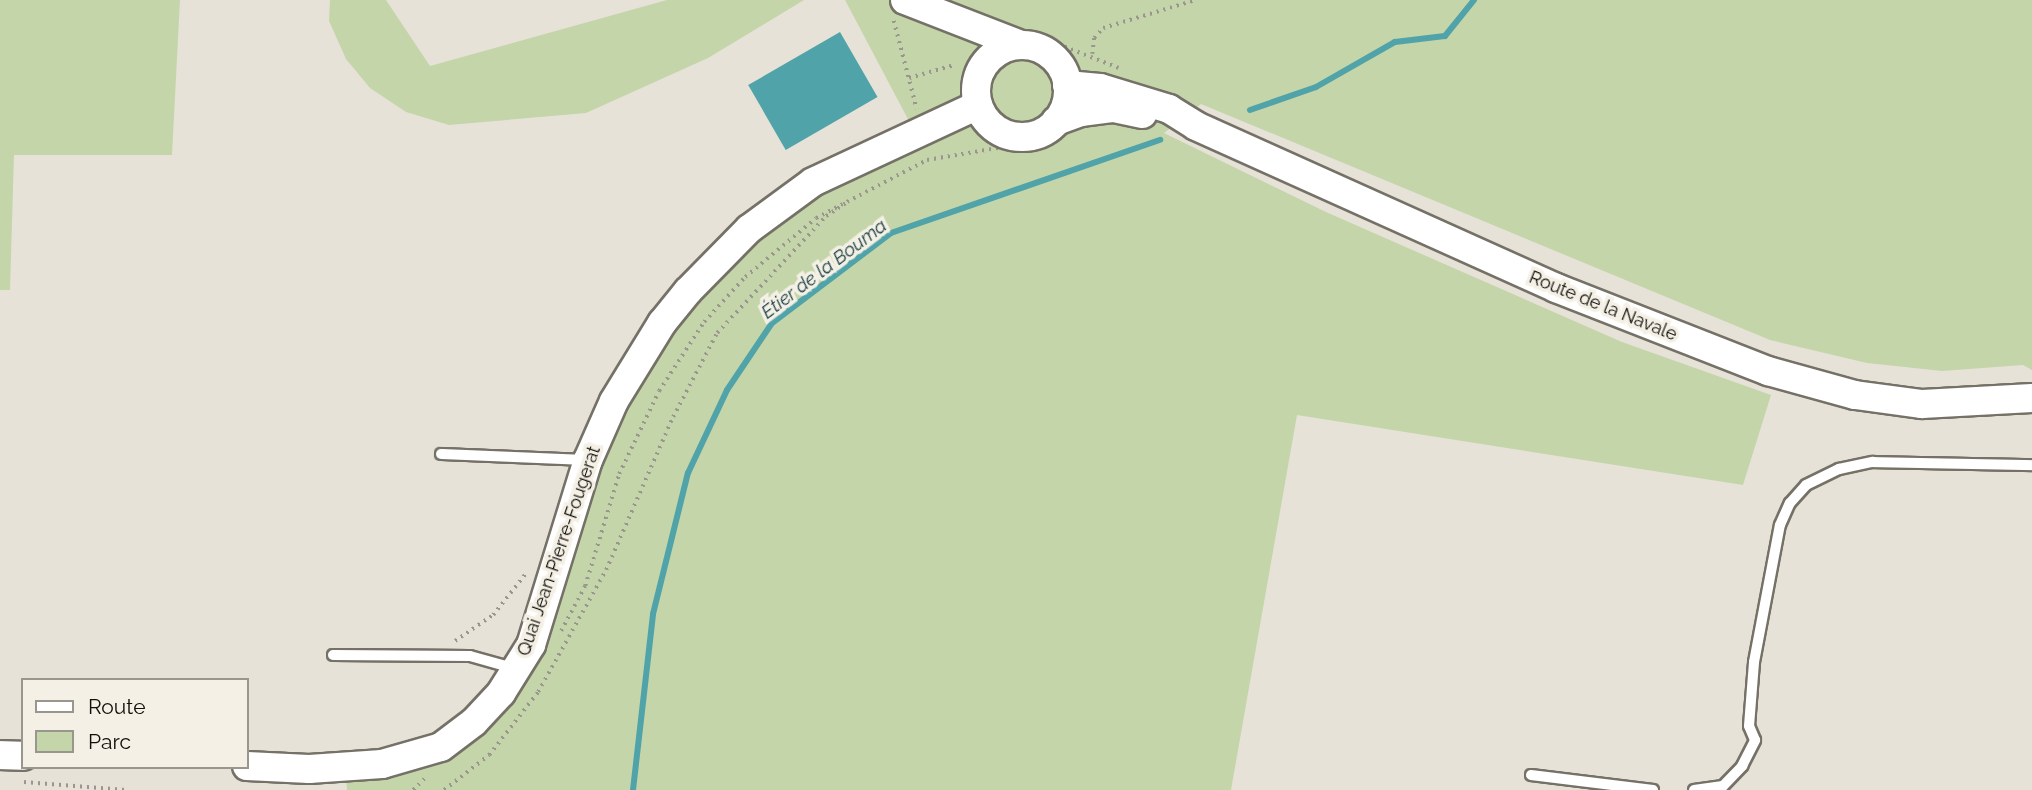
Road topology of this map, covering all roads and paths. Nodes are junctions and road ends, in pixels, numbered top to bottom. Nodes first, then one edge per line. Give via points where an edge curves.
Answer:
1 (1196, 0) edge
2 (908, 9) edge
3 (1021, 45) junction
4 (967, 69) junction
5 (1129, 75) dead end
6 (909, 78) junction
7 (1067, 85) junction
8 (915, 102) dead end
9 (978, 105) junction
10 (1056, 121) junction
11 (1196, 126) junction
12 (1016, 136) junction
13 (2032, 398) edge
14 (441, 454) dead end
15 (588, 460) junction
16 (2032, 465) edge
17 (533, 564) dead end
18 (557, 635) dead end
19 (333, 655) dead end
20 (439, 655) junction
21 (517, 670) junction
22 (0, 755) edge
23 (248, 766) edge
24 (21, 768) edge
25 (22, 769) edge
26 (429, 771) dead end
27 (1531, 775) dead end
28 (126, 790) edge
29 (413, 790) edge
30 (444, 790) edge
31 (1653, 790) edge
32 (1694, 790) edge

1 - 5 path via 1103,28 1094,38 1092,54
2 - 3 main road
2 - 4 main road via 968,43
2 - 6 path
3 - 4 main road
3 - 7 main road via 1039,48 1054,58
4 - 6 path
4 - 9 main road
6 - 8 path
7 - 10 main road via 1065,104
7 - 11 main road, Route de la Navale via 1100,88 1146,101
9 - 12 main road via 993,126
9 - 15 main road, Quai Jean-Pierre-Fougerat via 813,181 749,229 662,323 614,401
10 - 11 main road, Route de la Navale via 1114,108
10 - 12 main road via 1041,132
11 - 13 main road, Route de la Navale via 1556,288 1768,370 1855,395 1922,404
12 - 18 path, Quai Jean-Pierre-Fougerat via 1016,148 927,160 840,203 786,240 717,307 659,391 620,474 577,607
12 - 30 path via 1002,149 928,161 857,196 826,216 743,300 717,333 693,377 606,570 538,692 489,755
14 - 15 lane
15 - 21 main road, Quai Jean-Pierre-Fougerat via 531,645
16 - 32 lane via 1873,462 1839,469 1806,485 1790,503 1780,525 1754,662 1749,717 1755,740 1742,766 1723,786
17 - 20 path via 493,615
19 - 20 lane
20 - 21 lane via 470,656
21 - 23 main road, Quai Jean-Pierre-Fougerat via 474,722 441,747 410,759 349,768
22 - 24 main road
25 - 28 path
26 - 29 path
27 - 31 lane

